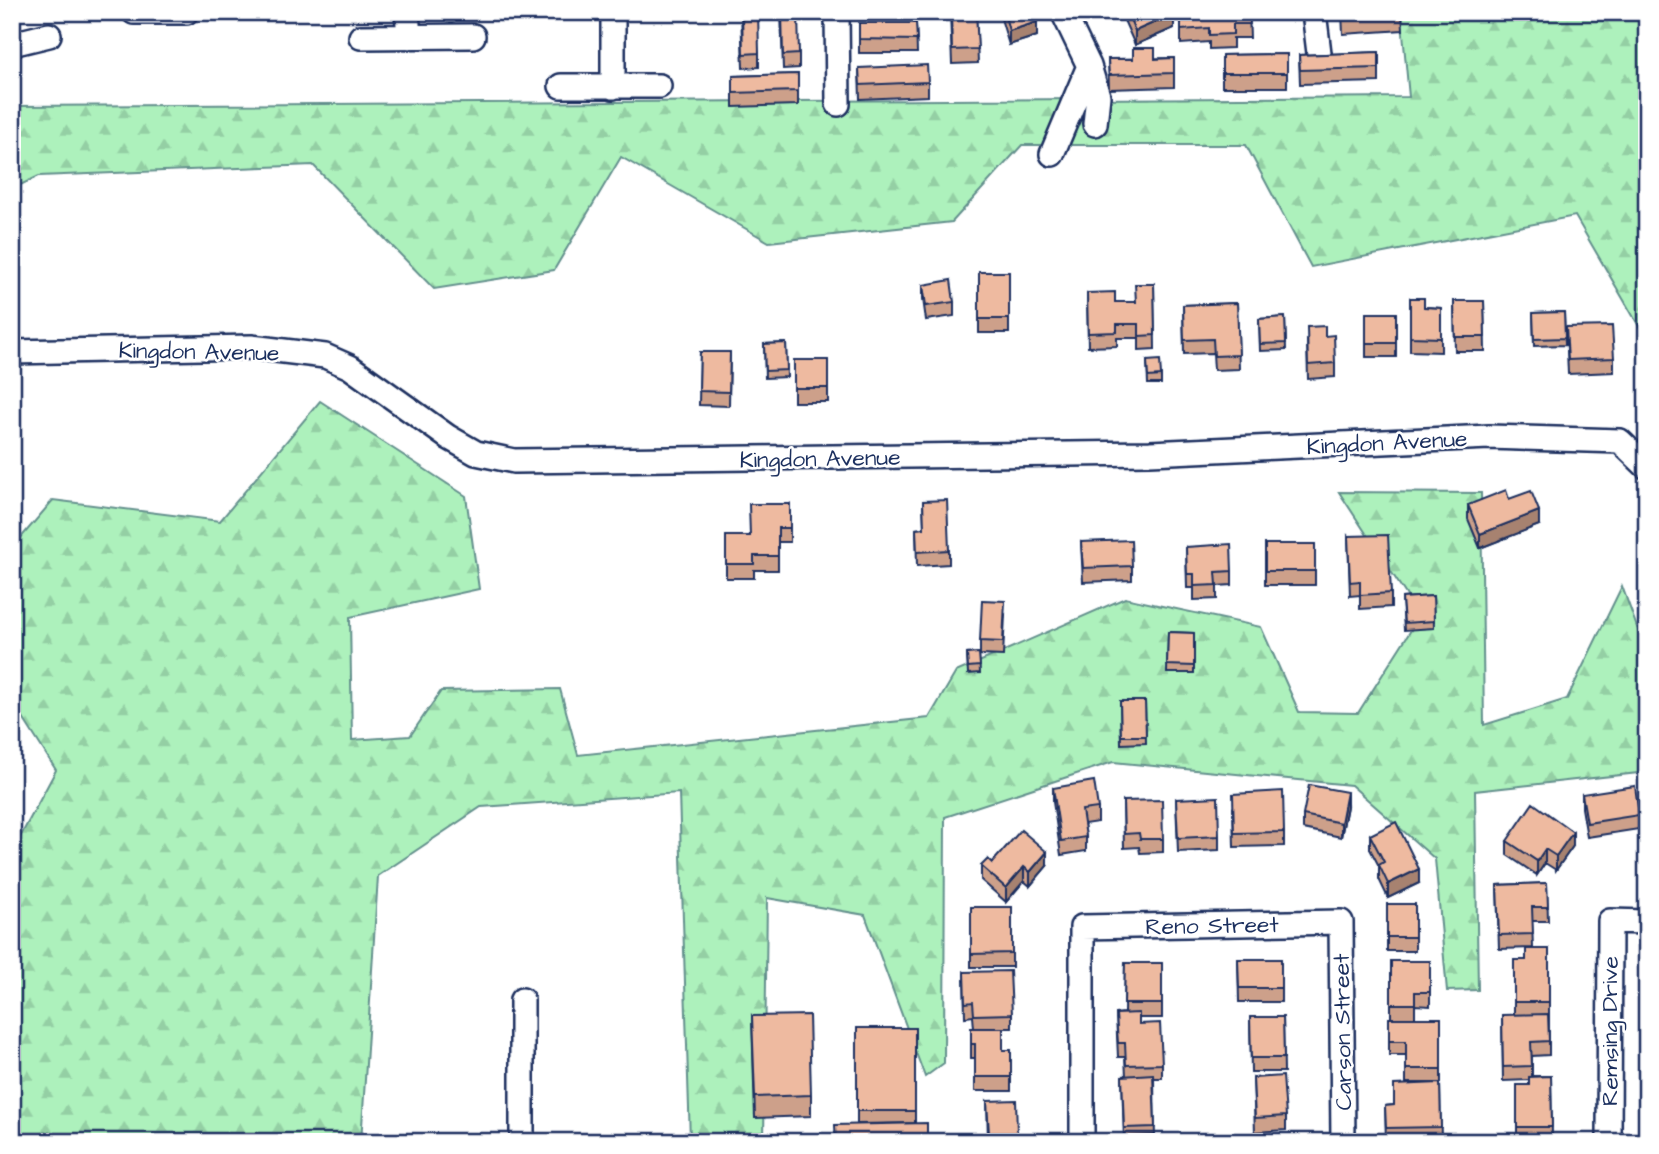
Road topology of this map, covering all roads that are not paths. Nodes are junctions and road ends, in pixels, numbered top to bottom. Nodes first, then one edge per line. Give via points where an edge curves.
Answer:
1 (134, 12) edge
2 (183, 12) edge
3 (407, 12) edge
4 (612, 12) edge
5 (837, 12) edge
6 (1063, 12) edge
7 (1314, 12) edge
8 (49, 35) dead end
9 (473, 36) dead end
10 (361, 37) dead end
11 (409, 37) junction
12 (12, 44) edge
13 (1319, 53) edge
14 (1089, 66) junction
15 (561, 86) dead end
16 (659, 86) dead end
17 (613, 87) junction
18 (838, 104) dead end
19 (1095, 124) dead end
20 (1052, 154) dead end
21 (12, 352) edge
22 (1647, 467) edge
23 (1341, 922) joint
24 (1647, 922) edge
25 (522, 1000) dead end
26 (522, 1142) edge
27 (1082, 1142) edge
28 (1343, 1142) edge
29 (1609, 1142) edge

1 - 2 street
3 - 11 street
4 - 17 street
5 - 18 street
6 - 14 street
7 - 13 street
8 - 12 street
9 - 11 street
10 - 11 street
14 - 19 street via 1098,96
14 - 20 street
15 - 17 street
16 - 17 street
21 - 22 street, Kingdon Avenue via 251,347 325,356 350,367 476,453 514,461 1150,453 1489,437 1620,441
23 - 27 street, Reno Street via 1082,927
23 - 28 street, Carson Street
24 - 29 street, Remsing Drive via 1610,921
25 - 26 street

